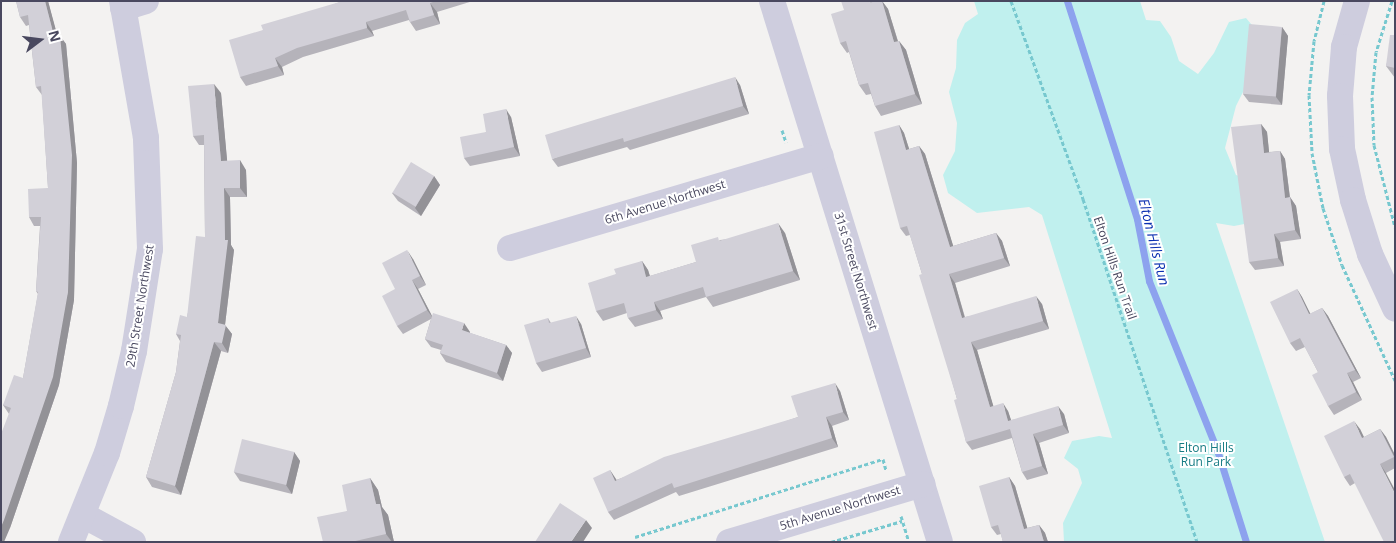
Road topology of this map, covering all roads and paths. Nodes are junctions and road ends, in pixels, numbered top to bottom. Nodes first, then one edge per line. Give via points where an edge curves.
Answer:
1 (772, 1) edge
2 (1011, 1) edge
3 (1357, 1) edge
4 (1392, 1) edge
5 (130, 3) edge
6 (821, 156) junction
7 (1395, 226) edge
8 (510, 248) dead end
9 (1395, 308) edge
10 (883, 460) dead end
11 (922, 484) junction
12 (83, 515) junction
13 (635, 537) dead end
14 (71, 542) edge
15 (133, 542) edge
16 (729, 542) edge
17 (831, 542) edge
18 (909, 542) edge
19 (940, 542) edge
20 (1197, 542) edge

1 - 6 street, 31st Street Northwest
2 - 20 path, Elton Hills Run Trail via 1083,199
3 - 9 street via 1344,47 1340,96 1342,149 1353,200 1370,254
4 - 7 path via 1376,52 1372,97 1374,145
5 - 12 street, 29th Street Northwest via 146,138 150,249 134,351 121,406
6 - 8 street, 6th Avenue Northwest
6 - 11 street, 31st Street Northwest
10 - 13 path
11 - 16 street, 5th Avenue Northwest
11 - 19 street, 31st Street Northwest
12 - 14 street, 29th Street Northwest
12 - 15 street
17 - 18 path via 902,521

